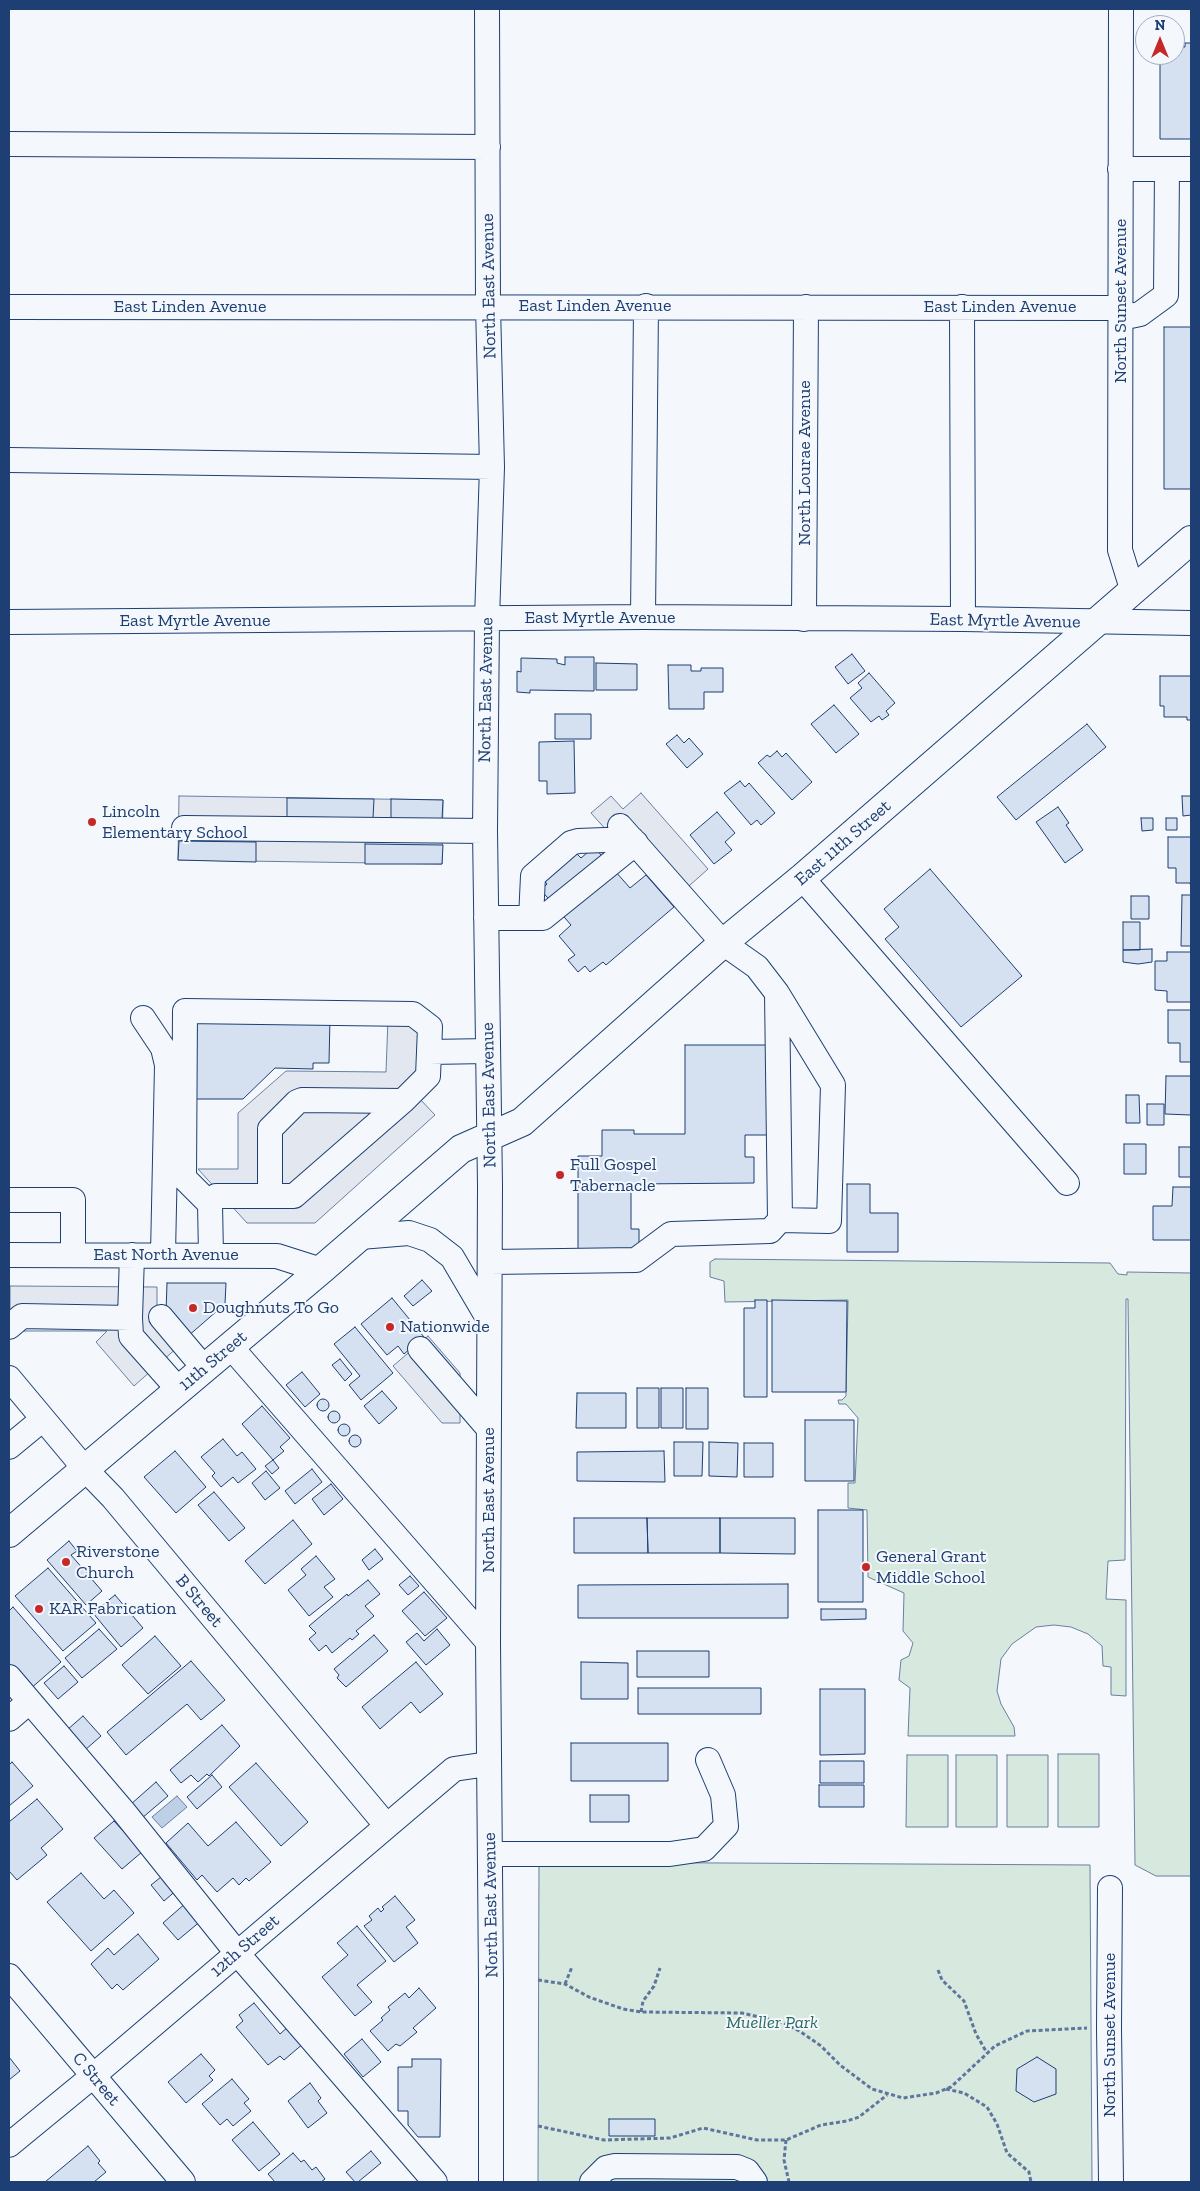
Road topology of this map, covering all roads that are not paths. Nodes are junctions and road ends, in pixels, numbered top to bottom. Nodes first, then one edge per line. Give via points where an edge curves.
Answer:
1 (487, 9) edge
2 (1121, 9) edge
3 (9, 144) edge
4 (488, 147) junction
5 (1120, 169) junction
6 (1167, 169) junction
7 (1191, 169) edge
8 (488, 306) junction
9 (646, 306) junction
10 (9, 307) edge
11 (806, 307) junction
12 (962, 307) junction
13 (1121, 313) junction
14 (9, 460) edge
15 (492, 466) junction
16 (1191, 540) edge
17 (1133, 592) junction
18 (643, 617) junction
19 (804, 619) junction
20 (963, 619) junction
21 (487, 620) junction
22 (9, 622) edge
23 (1098, 623) junction
24 (1191, 623) edge
25 (184, 828) dead end
26 (485, 831) junction
27 (629, 836) junction
28 (802, 878) junction
29 (486, 918) junction
30 (531, 918) junction
31 (723, 943) junction
32 (778, 993) junction
33 (143, 1018) dead end
34 (488, 1051) junction
35 (429, 1052) junction
36 (403, 1101) junction
37 (489, 1136) junction
38 (1067, 1183) dead end
39 (270, 1196) junction
40 (9, 1200) edge
41 (210, 1204) junction
42 (780, 1220) junction
43 (360, 1237) junction
44 (73, 1254) junction
45 (163, 1254) junction
46 (9, 1255) edge
47 (132, 1255) junction
48 (211, 1255) junction
49 (490, 1262) junction
50 (321, 1270) junction
51 (161, 1317) dead end
52 (130, 1318) junction
53 (489, 1320) junction
54 (9, 1328) edge
55 (230, 1346) junction
56 (420, 1349) dead end
57 (204, 1368) junction
58 (9, 1378) edge
59 (179, 1390) junction
60 (43, 1419) junction
61 (489, 1429) junction
62 (9, 1447) edge
63 (85, 1469) junction
64 (9, 1533) edge
65 (488, 1642) junction
66 (9, 1677) edge
67 (29, 1702) junction
68 (9, 1719) edge
69 (708, 1760) dead end
70 (488, 1764) junction
71 (386, 1825) junction
72 (490, 1854) junction
73 (1110, 1888) dead end
74 (237, 1953) junction
75 (9, 1976) edge
76 (94, 2076) junction
77 (9, 2145) edge
78 (183, 2182) edge
79 (435, 2182) edge
80 (491, 2182) edge
81 (592, 2182) edge
82 (755, 2182) edge
83 (1111, 2182) edge

1 - 4 street, North East Avenue
2 - 5 street, North Sunset Avenue
3 - 4 street
4 - 8 street, North East Avenue
5 - 6 street
5 - 13 street, North Sunset Avenue
6 - 7 street
6 - 13 street, East Linden Avenue via 1166,295 1140,314
8 - 9 street, East Linden Avenue
8 - 10 street, East Linden Avenue
8 - 15 street, North East Avenue
9 - 11 street, East Linden Avenue
9 - 18 street
11 - 12 street, East Linden Avenue
11 - 19 street, North Lourae Avenue
12 - 13 street, East Linden Avenue
12 - 20 street
13 - 17 street, North Sunset Avenue via 1120,550
14 - 15 street
15 - 21 street, North East Avenue
16 - 17 main road, East 11th Street
17 - 23 main road, East 11th Street
18 - 19 street, East Myrtle Avenue
18 - 21 street, East Myrtle Avenue
19 - 20 street, East Myrtle Avenue
20 - 23 street, East Myrtle Avenue
21 - 22 street, East Myrtle Avenue
21 - 26 street, North East Avenue
23 - 24 street, East Myrtle Avenue
23 - 28 main road, East 11th Street
25 - 26 street
26 - 29 street, North East Avenue
27 - 30 street via 548,915
27 - 30 street via 571,843 533,876
27 - 31 street
28 - 31 main road, East 11th Street
28 - 38 street
29 - 30 street
29 - 34 street, North East Avenue
31 - 32 street via 757,968
31 - 37 main road, East 11th Street via 522,1122
32 - 42 street
32 - 42 street via 833,1085 830,1221
33 - 45 street via 163,1048 167,1065
34 - 35 street
34 - 37 street, North East Avenue
35 - 36 street via 428,1076
35 - 41 street via 430,1027 413,1014 185,1011 184,1178
36 - 39 street via 294,1196
36 - 39 street via 297,1102 270,1129
37 - 43 main road, 11th Street via 462,1148
37 - 49 street, North East Avenue
39 - 41 street via 216,1196
40 - 44 street via 73,1200
41 - 48 street
42 - 49 street via 770,1231 671,1234 636,1260
43 - 50 main road, 11th Street
43 - 53 street via 409,1233 430,1240 452,1257
44 - 46 street, East North Avenue
44 - 47 street, East North Avenue
45 - 47 street, East North Avenue
45 - 48 street, East North Avenue
47 - 52 street
48 - 50 street, East North Avenue via 277,1256
49 - 53 street, North East Avenue
50 - 55 main road, 11th Street
51 - 57 street
52 - 54 street via 22,1316
52 - 59 street via 131,1336
53 - 61 street, North East Avenue
55 - 57 main road, 11th Street
55 - 65 street
56 - 61 street
57 - 59 main road, 11th Street
58 - 60 street, B Street
59 - 63 main road, 11th Street
60 - 62 street
60 - 63 street, B Street
61 - 65 street, North East Avenue
63 - 64 main road, 11th Street
63 - 71 street, B Street via 113,1498
65 - 70 street, North East Avenue
66 - 67 street
67 - 68 street
67 - 74 street via 124,1812
69 - 72 street via 723,1795 726,1826 704,1849 670,1854
70 - 71 street, 12th Street via 454,1769
70 - 72 street, North East Avenue
71 - 74 street, 12th Street
72 - 80 street, North East Avenue
73 - 83 street, North Sunset Avenue
74 - 76 street, 12th Street
74 - 79 street
75 - 76 street, C Street
76 - 77 street, 12th Street
76 - 78 street, C Street
81 - 82 street via 606,2168 614,2166 737,2167 747,2171

